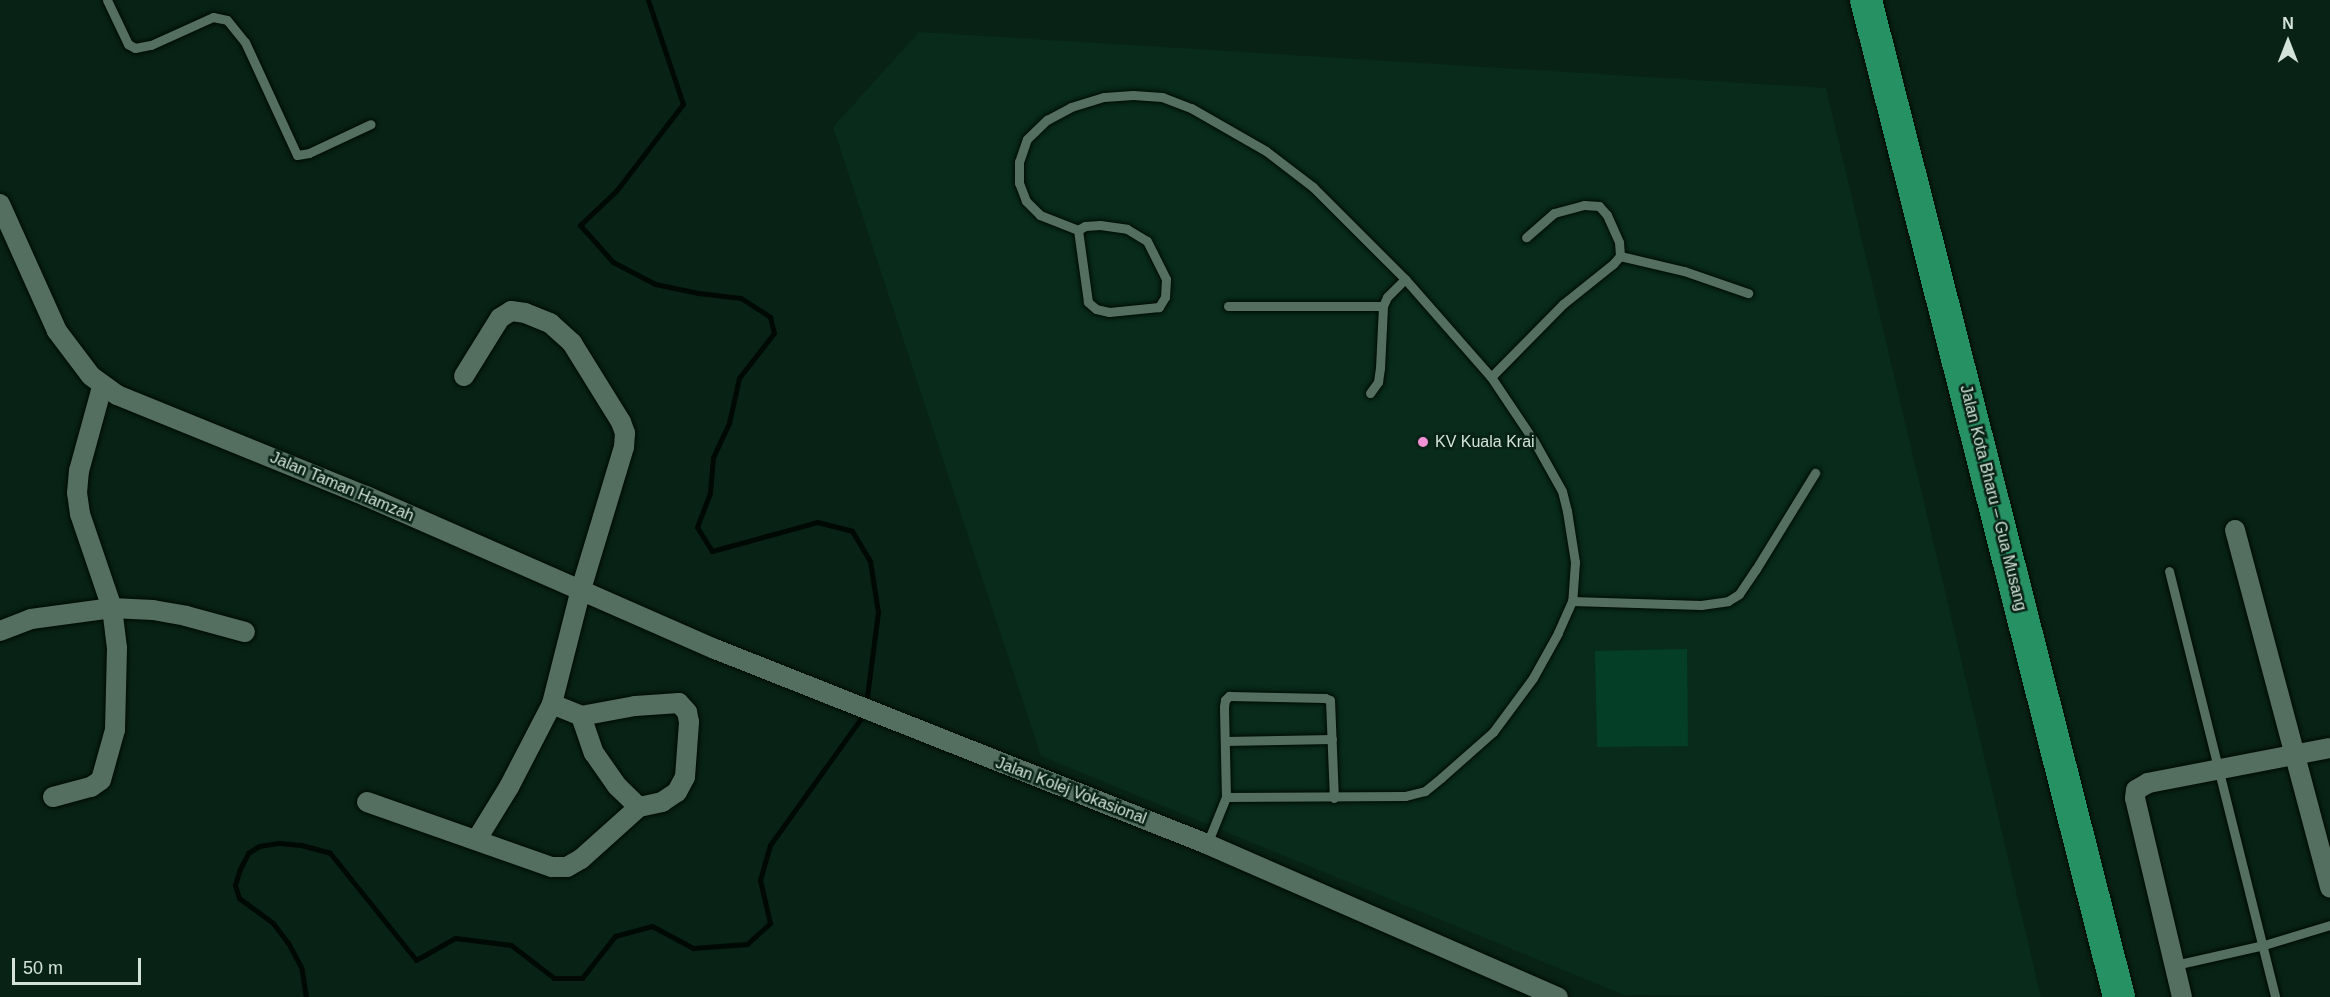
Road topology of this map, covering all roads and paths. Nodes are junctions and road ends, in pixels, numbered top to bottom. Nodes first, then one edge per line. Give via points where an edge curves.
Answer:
1 (107, 0) edge
2 (1866, 0) edge
3 (371, 124) dead end
4 (0, 204) edge
5 (1078, 230) junction
6 (1526, 237) dead end
7 (1620, 256) junction
8 (1405, 279) junction
9 (1748, 293) dead end
10 (1228, 306) dead end
11 (1383, 306) junction
12 (464, 376) dead end
13 (1491, 377) junction
14 (102, 387) junction
15 (1370, 393) dead end
16 (1815, 473) dead end
17 (2235, 530) dead end
18 (2169, 571) dead end
19 (581, 589) junction
20 (1572, 601) junction
21 (112, 608) junction
22 (0, 631) edge
23 (245, 632) dead end
24 (552, 704) junction
25 (581, 716) junction
26 (1332, 739) junction
27 (1225, 741) junction
28 (2330, 748) edge
29 (2294, 754) junction
30 (2220, 769) junction
31 (53, 797) dead end
32 (1226, 797) junction
33 (1334, 798) junction
34 (367, 802) dead end
35 (639, 807) junction
36 (477, 839) junction
37 (1207, 844) junction
38 (2330, 888) edge
39 (2330, 926) edge
40 (2264, 945) junction
41 (2175, 965) junction
42 (1558, 997) edge
43 (2119, 997) edge
44 (2182, 997) edge
45 (2275, 997) edge

1 - 3 lane via 128,44 135,48 151,45 213,17 227,20 245,42 297,155
2 - 43 highway, Jalan Kota Bharu – Gua Musang
4 - 14 street via 57,331
5 - 5 lane via 1089,302 1096,309 1109,312 1159,307 1165,297 1166,279 1147,241 1127,230 1100,225
5 - 8 lane via 1040,215 1026,201 1019,183 1019,162 1027,139 1047,120 1071,107 1104,97 1162,97 1191,108 1266,151 1313,187
6 - 7 lane via 1554,213 1576,206 1599,206 1619,242
7 - 9 lane via 1684,271
7 - 13 lane via 1563,304
8 - 11 lane
8 - 13 lane
10 - 11 lane
11 - 15 lane via 1378,382
12 - 19 street via 500,318 511,311 525,313 550,323 572,343 621,422 624,447
13 - 20 lane via 1562,491 1575,562
14 - 19 street, Jalan Taman Hamzah
14 - 21 street via 79,471 77,493 80,514
16 - 20 lane via 1756,569 1739,594 1728,601 1701,605
17 - 29 street
18 - 30 lane
19 - 24 street
19 - 37 street, Jalan Kolej Vokasional via 727,654
20 - 33 lane via 1533,678 1493,732 1441,778 1425,790 1405,796
21 - 22 street via 31,619
21 - 23 street via 164,612
21 - 31 street via 117,648 116,718 108,762 101,780 91,787
24 - 25 street
24 - 36 street
25 - 35 street via 594,753 616,786
25 - 35 street via 672,702 684,706 689,722 685,777 677,792 662,802
26 - 27 lane
26 - 27 lane via 1330,700 1230,696 1224,707
26 - 33 lane
27 - 32 lane
28 - 29 street
29 - 30 street
29 - 38 street
30 - 40 lane
30 - 41 street via 2148,783 2136,790
32 - 33 lane
32 - 37 lane
34 - 36 street
35 - 36 street via 567,867 552,867
37 - 42 street, Jalan Kolej Vokasional
39 - 40 lane
40 - 41 lane
40 - 45 lane
41 - 44 street

